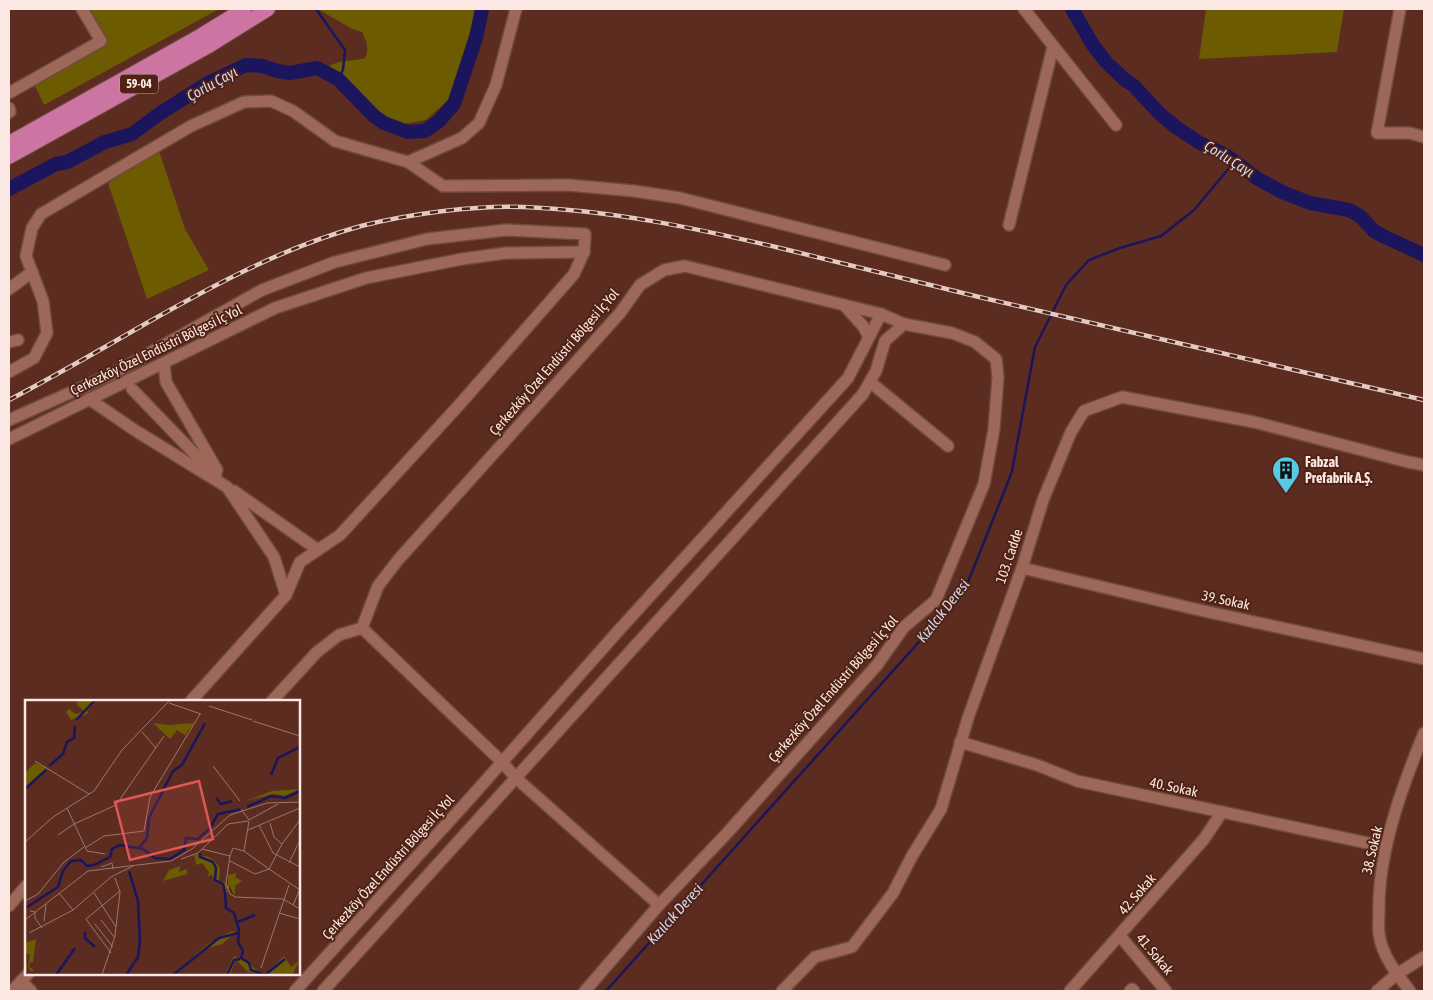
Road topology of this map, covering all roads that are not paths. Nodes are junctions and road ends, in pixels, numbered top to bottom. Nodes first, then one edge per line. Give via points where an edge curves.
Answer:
1 (82, 9) edge
2 (244, 9) edge
3 (268, 9) edge
4 (516, 9) edge
5 (1024, 9) edge
6 (1400, 9) edge
7 (1053, 46) junction
8 (9, 93) edge
9 (9, 108) edge
10 (9, 112) edge
11 (1116, 125) dead end
12 (1424, 137) edge
13 (9, 142) edge
14 (9, 157) edge
15 (408, 162) junction
16 (1009, 225) dead end
17 (584, 252) junction
18 (945, 265) dead end
19 (32, 272) junction
20 (9, 289) edge
21 (844, 305) junction
22 (881, 314) junction
23 (904, 324) junction
24 (869, 337) junction
25 (164, 363) junction
26 (9, 372) edge
27 (870, 382) junction
28 (132, 389) dead end
29 (90, 399) junction
30 (9, 420) edge
31 (9, 439) edge
32 (948, 446) dead end
33 (1424, 465) edge
34 (227, 487) junction
35 (318, 550) junction
36 (1022, 568) junction
37 (286, 595) junction
38 (362, 628) junction
39 (1424, 659) edge
40 (192, 700) edge
41 (273, 700) edge
42 (1424, 733) edge
43 (960, 742) junction
44 (502, 762) junction
45 (516, 778) junction
46 (1222, 812) junction
47 (1386, 847) junction
48 (25, 887) edge
49 (659, 905) junction
50 (9, 906) edge
51 (1120, 936) junction
52 (1424, 956) edge
53 (1397, 974) junction
54 (24, 978) edge
55 (12, 991) edge
56 (31, 991) edge
57 (295, 991) edge
58 (323, 991) edge
59 (585, 991) edge
60 (782, 991) edge
61 (1070, 991) edge
62 (1130, 991) edge
63 (1134, 991) edge
64 (1166, 991) edge
65 (1377, 991) edge
66 (1410, 991) edge

1 - 8 street via 101,41
2 - 13 main road, 59-04
3 - 14 main road, 59-04 via 207,47
4 - 15 street via 496,85 479,123 462,138
5 - 7 street
6 - 12 street via 1377,133 1410,133
7 - 11 street
7 - 16 street
9 - 10 street
15 - 18 street via 443,186 568,184 680,198
15 - 19 street via 334,141 293,111 271,101 244,102 191,126 41,214 32,228 26,256
17 - 25 street, Çerkezköy Özel Endüstri Bölgesi İç Yol via 506,253 366,278 274,308
17 - 30 street, Çerkezköy Özel Endüstri Bölgesi İç Yol via 585,234 506,230 427,239 335,262 262,290 112,374
17 - 35 street via 574,274 460,404 340,535
19 - 20 street
19 - 26 street via 43,301 47,333 34,358
21 - 22 street, Çerkezköy Özel Endüstri Bölgesi İç Yol
21 - 24 street
21 - 38 street, Çerkezköy Özel Endüstri Bölgesi İç Yol via 686,266 664,270 640,285 620,313 398,560 378,586
22 - 23 street, Çerkezköy Özel Endüstri Bölgesi İç Yol
22 - 24 street, Çerkezköy Özel Endüstri Bölgesi İç Yol
23 - 27 street via 885,341
23 - 49 street, Çerkezköy Özel Endüstri Bölgesi İç Yol via 960,336 975,342 996,359 998,377 994,429 984,484 936,600 904,627 876,665
24 - 44 street, Çerkezköy Özel Endüstri Bölgesi İç Yol via 848,378
25 - 29 street, Çerkezköy Özel Endüstri Bölgesi İç Yol
25 - 34 street via 166,382
27 - 32 street
27 - 45 street
28 - 34 street
29 - 31 street, Çerkezköy Özel Endüstri Bölgesi İç Yol
29 - 34 street
33 - 36 street, 103. Cadde via 1254,422 1122,397 1084,411 1071,432 1043,500
34 - 35 street
34 - 37 street via 274,557
35 - 37 street via 300,562
36 - 39 street, 39. Sokak
36 - 43 street, 103. Cadde
37 - 40 street
38 - 41 street via 339,635 317,652
38 - 44 street
42 - 47 street, 38. Sokak
43 - 46 street, 40. Sokak via 1037,765 1077,781
43 - 60 street, 103. Cadde via 940,809 894,893 852,947 815,957
44 - 45 street
44 - 57 street, Çerkezköy Özel Endüstri Bölgesi İç Yol
45 - 49 street
45 - 58 street
46 - 47 street, 40. Sokak
46 - 51 street, 42. Sokak via 1204,839
47 - 53 street, 38. Sokak via 1379,894 1379,934 1387,959
48 - 50 street
49 - 59 street, Çerkezköy Özel Endüstri Bölgesi İç Yol
51 - 61 street, 42. Sokak
51 - 64 street, 41. Sokak
52 - 53 street
53 - 65 street
53 - 66 street
54 - 55 street
54 - 56 street
62 - 63 street

